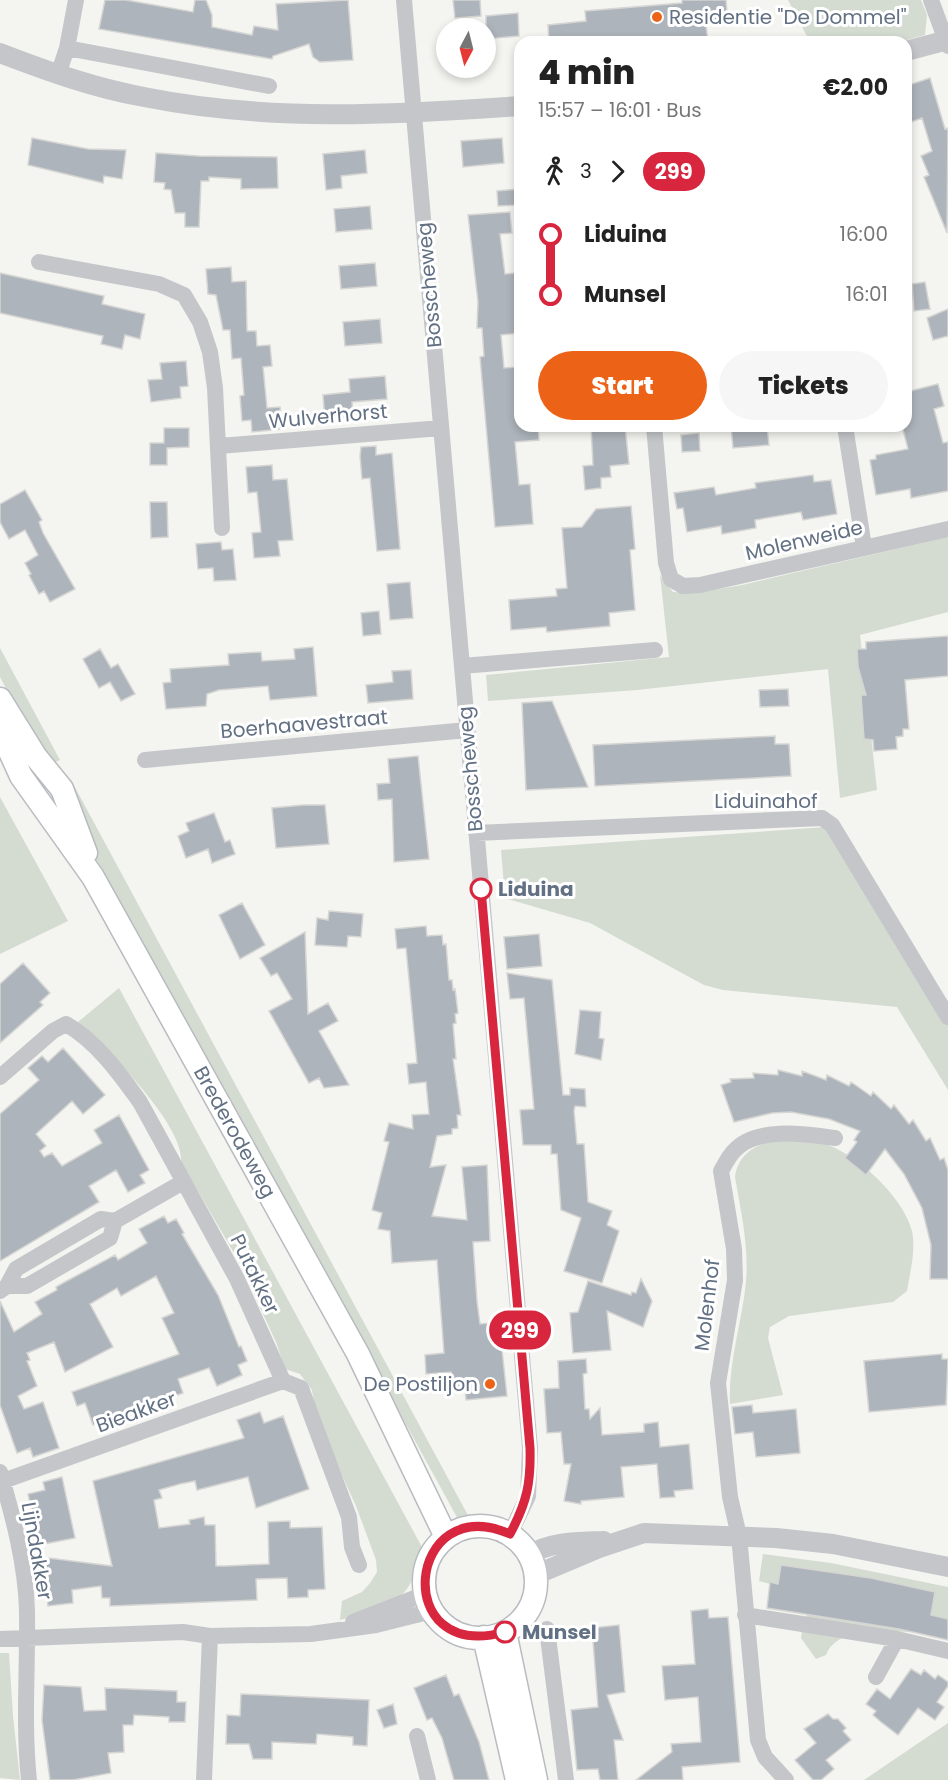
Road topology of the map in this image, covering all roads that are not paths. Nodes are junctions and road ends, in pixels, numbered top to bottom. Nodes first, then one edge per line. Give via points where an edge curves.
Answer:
1 (76, 0) edge
2 (404, 0) edge
3 (931, 0) edge
4 (947, 43) edge
5 (67, 48) junction
6 (912, 50) edge
7 (0, 53) edge
8 (58, 75) junction
9 (269, 86) dead end
10 (514, 106) edge
11 (414, 114) junction
12 (39, 262) dead end
13 (441, 428) junction
14 (655, 432) edge
15 (847, 432) edge
16 (219, 446) junction
17 (222, 528) dead end
18 (948, 529) edge
19 (864, 547) junction
20 (655, 650) dead end
21 (462, 666) junction
22 (0, 699) edge
23 (0, 730) edge
24 (467, 730) junction
25 (145, 760) dead end
26 (476, 833) junction
27 (93, 877) junction
28 (948, 1017) edge
29 (0, 1077) edge
30 (835, 1138) dead end
31 (183, 1182) junction
32 (4, 1289) edge
33 (283, 1381) junction
34 (1, 1477) edge
35 (453, 1533) junction
36 (510, 1534) junction
37 (739, 1536) junction
38 (358, 1565) dead end
39 (532, 1565) junction
40 (948, 1567) edge
41 (428, 1602) junction
42 (745, 1615) junction
43 (547, 1629) dead end
44 (494, 1635) junction
45 (210, 1636) junction
46 (26, 1638) junction
47 (0, 1639) edge
48 (897, 1639) junction
49 (948, 1651) edge
50 (876, 1677) dead end
51 (417, 1736) dead end
52 (29, 1780) edge
53 (204, 1780) edge
54 (428, 1780) edge
55 (517, 1780) edge
56 (536, 1780) edge
57 (566, 1780) edge
58 (786, 1780) edge

1 - 5 street
2 - 11 street, Bosscheweg
3 - 4 street
4 - 6 street
5 - 8 street
5 - 9 street
7 - 8 street
8 - 11 street via 143,98 236,112
10 - 11 street
11 - 13 street, Bosscheweg
12 - 16 street via 159,284 184,295 200,322 210,352
13 - 16 street, Wulverhorst
13 - 21 street, Bosscheweg
14 - 19 street, Molenweide via 666,563 671,579 683,586
15 - 19 street
16 - 17 street
18 - 19 street, Molenweide
20 - 21 street
21 - 24 street, Bosscheweg
22 - 27 main road, Brederodeweg via 36,757 62,789
23 - 27 main road, Brederodeweg via 21,776
24 - 25 street, Boerhaavestraat
24 - 26 street, Bosscheweg
26 - 28 street, Liduinahof via 822,818 832,825
26 - 36 street, Bosscheweg via 530,1448 528,1496
27 - 35 main road, Brederodeweg via 376,1388 409,1435
29 - 31 street, Putakker via 52,1031 66,1024 81,1033 125,1081
30 - 37 street, Molenhof via 781,1133 762,1136 735,1149 721,1171 734,1249 735,1281 718,1383 730,1497
31 - 32 street via 116,1221 101,1219 16,1269
31 - 33 street, Putakker via 237,1279
33 - 34 street, Bieakker
33 - 38 street, Putakker via 301,1388 309,1407 349,1517
34 - 46 street, Lijndakker via 19,1550 27,1608
35 - 36 main road via 490,1527
35 - 41 main road via 435,1547 427,1562 424,1578
36 - 39 main road
37 - 39 street via 644,1533
37 - 40 street via 833,1544
37 - 42 street, Molenhof
39 - 44 main road via 532,1602 516,1624
41 - 44 main road via 449,1628 472,1637
41 - 45 street via 311,1634
42 - 48 street
42 - 58 street, Molenhof via 758,1740 765,1757
43 - 57 street
44 - 55 main road
44 - 56 main road
45 - 46 street via 183,1632
45 - 53 street
46 - 47 street
46 - 52 street, Lijndakker
48 - 49 street
48 - 50 street
51 - 54 street

